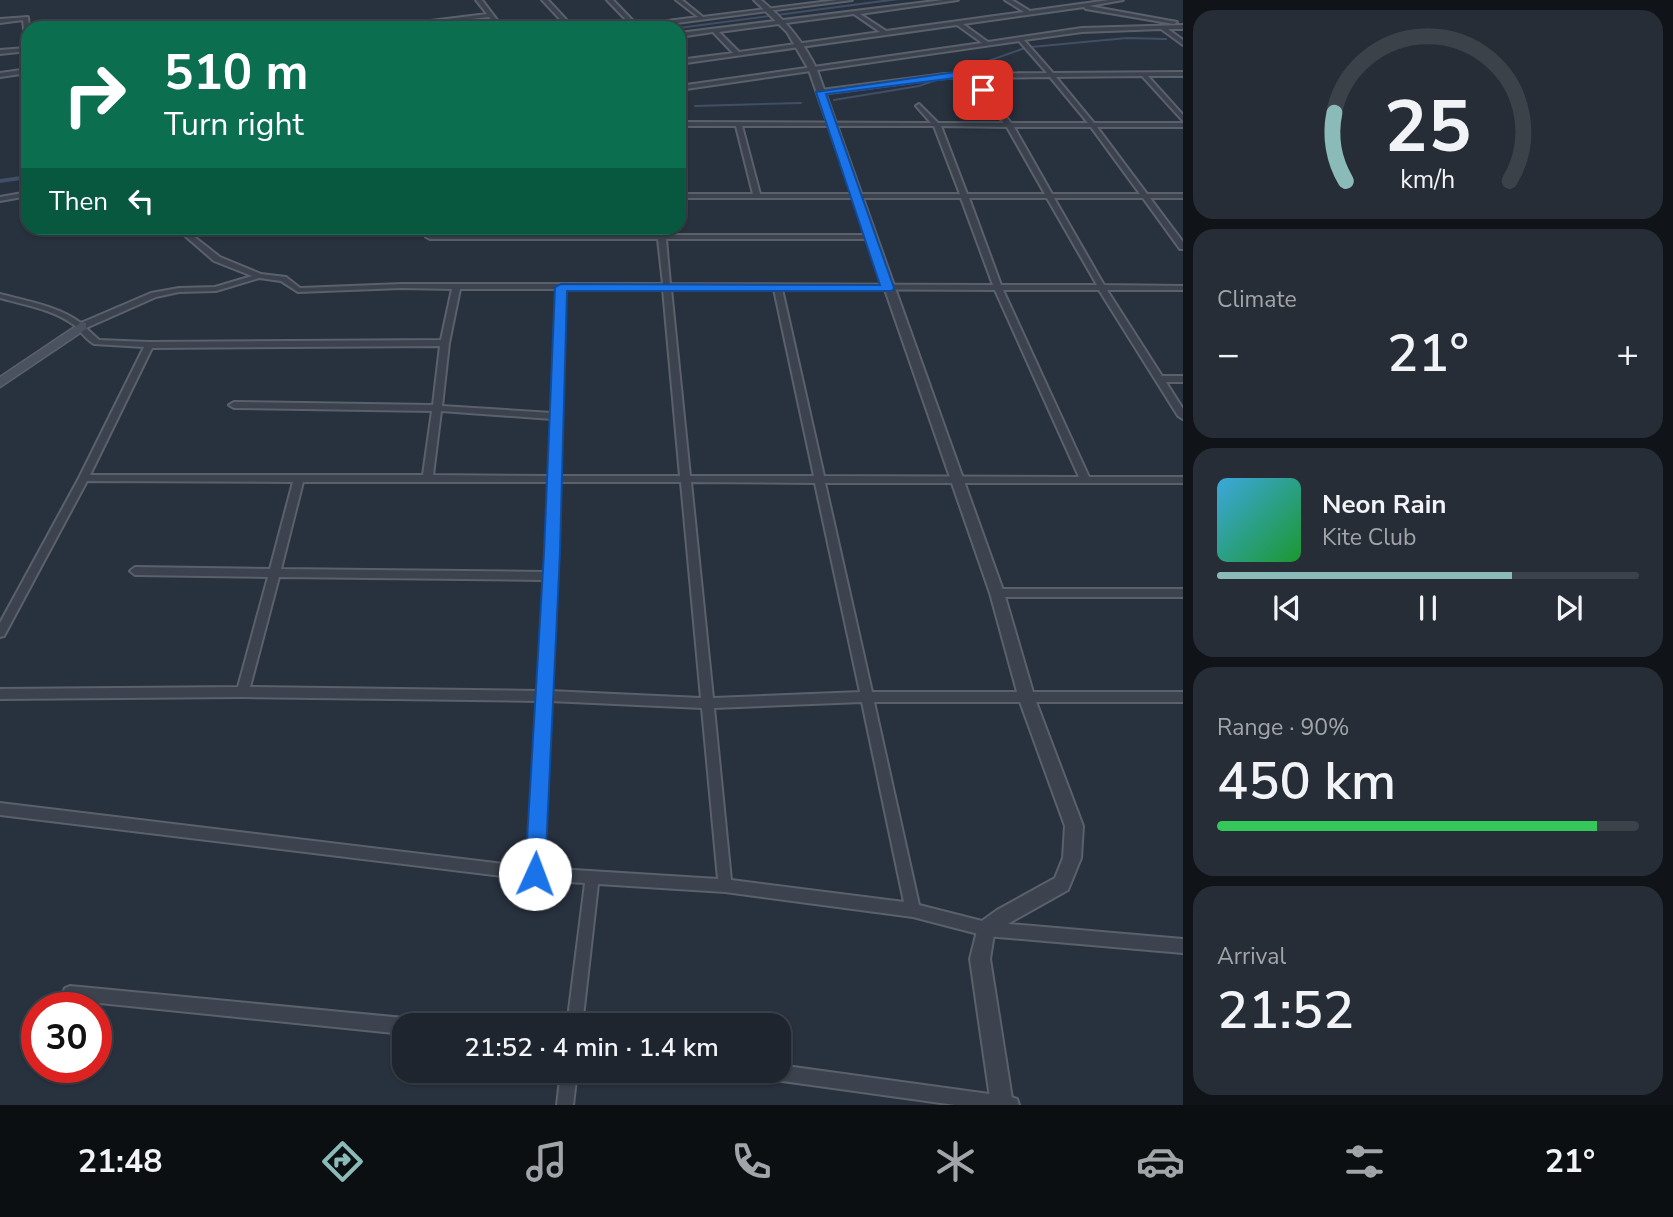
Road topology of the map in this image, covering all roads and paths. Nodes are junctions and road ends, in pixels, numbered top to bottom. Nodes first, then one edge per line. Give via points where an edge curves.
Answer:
1 (479, 0) edge
2 (545, 0) edge
3 (610, 0) edge
4 (679, 0) edge
5 (757, 0) edge
6 (849, 0) edge
7 (956, 0) edge
8 (1008, 0) edge
9 (1071, 0) edge
10 (1120, 0) edge
11 (838, 1) edge
12 (1082, 6) junction
13 (855, 13) junction
14 (1030, 13) junction
15 (490, 15) junction
16 (776, 16) junction
17 (703, 19) junction
18 (0, 21) edge
19 (26, 21) edge
20 (438, 21) edge
21 (495, 21) edge
22 (564, 21) edge
23 (630, 21) edge
24 (686, 21) edge
25 (958, 23) junction
26 (1183, 26) edge
27 (1162, 27) junction
28 (714, 30) junction
29 (885, 33) junction
30 (686, 34) edge
31 (1020, 39) junction
32 (1183, 43) edge
33 (987, 44) junction
34 (802, 45) junction
35 (21, 49) edge
36 (0, 52) edge
37 (738, 54) junction
38 (686, 61) edge
39 (813, 70) junction
40 (21, 72) edge
41 (1143, 74) junction
42 (1183, 74) edge
43 (0, 75) edge
44 (970, 75) junction
45 (1054, 75) junction
46 (686, 87) edge
47 (821, 92) junction
48 (919, 106) dead end
49 (1183, 122) edge
50 (686, 124) edge
51 (739, 125) junction
52 (833, 125) junction
53 (937, 125) junction
54 (1010, 126) junction
55 (1093, 126) junction
56 (21, 195) edge
57 (686, 196) edge
58 (856, 196) junction
59 (966, 196) junction
60 (1051, 196) junction
61 (1146, 196) junction
62 (1183, 196) edge
63 (757, 197) junction
64 (0, 199) edge
65 (686, 233) edge
66 (188, 235) edge
67 (546, 235) edge
68 (662, 235) edge
69 (430, 237) dead end
70 (870, 237) junction
71 (1183, 247) edge
72 (259, 276) junction
73 (456, 287) junction
74 (561, 287) junction
75 (666, 287) junction
76 (998, 287) junction
77 (888, 288) junction
78 (1102, 288) junction
79 (1183, 288) edge
80 (778, 289) junction
81 (0, 296) edge
82 (82, 326) junction
83 (445, 342) junction
84 (149, 345) junction
85 (2, 379) edge
86 (1160, 379) junction
87 (1183, 379) edge
88 (234, 405) dead end
89 (436, 408) junction
90 (556, 416) junction
91 (1183, 416) edge
92 (555, 477) junction
93 (685, 477) junction
94 (84, 478) junction
95 (299, 478) junction
96 (428, 478) junction
97 (821, 478) junction
98 (956, 480) junction
99 (1085, 480) junction
100 (1183, 480) edge
101 (135, 571) dead end
102 (275, 572) junction
103 (550, 576) junction
104 (997, 593) junction
105 (1183, 593) edge
106 (0, 633) edge
107 (243, 692) junction
108 (0, 694) edge
109 (543, 696) junction
110 (867, 697) junction
111 (1183, 697) edge
112 (1027, 699) junction
113 (706, 703) junction
114 (0, 809) edge
115 (535, 874) junction
116 (592, 879) junction
117 (725, 886) junction
118 (913, 910) junction
119 (986, 929) junction
120 (1183, 946) edge
121 (112, 997) edge
122 (576, 1013) edge
123 (392, 1026) edge
124 (791, 1074) edge
125 (568, 1083) edge
126 (565, 1105) edge
127 (1005, 1105) edge

1 - 15 street
2 - 22 street
3 - 23 street
4 - 17 street
5 - 16 street
6 - 11 street
7 - 13 street
8 - 14 street
9 - 12 street
10 - 12 street
11 - 16 street
12 - 14 street
12 - 26 street
13 - 16 street
13 - 29 street
14 - 25 street
15 - 20 street
15 - 21 street
16 - 17 street
16 - 28 street
16 - 34 street
17 - 24 street
18 - 19 street
25 - 29 street
25 - 33 street
26 - 27 street
27 - 31 street via 1082,30
27 - 32 street
28 - 30 street
28 - 37 street
29 - 34 street
31 - 33 street
31 - 45 street
33 - 39 street
34 - 37 street
34 - 39 street
35 - 36 street
37 - 38 street
39 - 46 street
39 - 47 street
40 - 43 street
41 - 42 street
41 - 45 street
41 - 49 street
44 - 45 street
44 - 47 street
44 - 54 street
45 - 55 street
47 - 52 street
48 - 53 street
49 - 55 street
50 - 51 street
51 - 52 street
51 - 63 street
52 - 53 street
52 - 58 street
53 - 54 street
53 - 59 street
54 - 55 street
54 - 60 street
55 - 61 street
56 - 64 street
57 - 63 street
58 - 59 street
58 - 63 street
58 - 70 street
59 - 60 street
59 - 76 street
60 - 61 street
60 - 78 street
61 - 62 street
61 - 71 street
65 - 70 street
66 - 72 street via 217,259
67 - 69 street
68 - 75 street
70 - 77 street
72 - 73 street via 283,279 298,290
72 - 82 street via 216,289 154,295
73 - 74 street
73 - 83 street
74 - 75 street
74 - 90 street
75 - 80 street
75 - 93 street
76 - 77 street
76 - 78 street
76 - 99 street
77 - 80 street
77 - 98 street
78 - 79 street
78 - 86 street
80 - 97 street
81 - 82 street
82 - 84 street via 91,341
82 - 85 main road
83 - 84 street
83 - 89 street
84 - 94 street
86 - 87 street
86 - 91 street
88 - 89 street
89 - 90 street
89 - 96 street
90 - 92 street
92 - 93 street
92 - 96 street
92 - 103 street
93 - 97 street
93 - 113 street
94 - 95 street
94 - 106 street
95 - 96 street
95 - 102 street
97 - 98 street
97 - 110 street
98 - 99 street
98 - 104 street
99 - 100 street
101 - 102 street
102 - 103 street
102 - 107 street
103 - 109 street
104 - 105 street
104 - 112 street
107 - 108 street
107 - 109 street
109 - 113 street
109 - 115 street
110 - 112 street
110 - 113 street
110 - 118 street
111 - 112 street
112 - 119 street via 1074,826 1072,858 1062,884
113 - 117 street
114 - 115 street
115 - 116 street
116 - 117 street
116 - 122 street
117 - 118 street
118 - 119 street
119 - 120 street
119 - 127 street via 980,958
121 - 123 street
124 - 127 street
125 - 126 street

